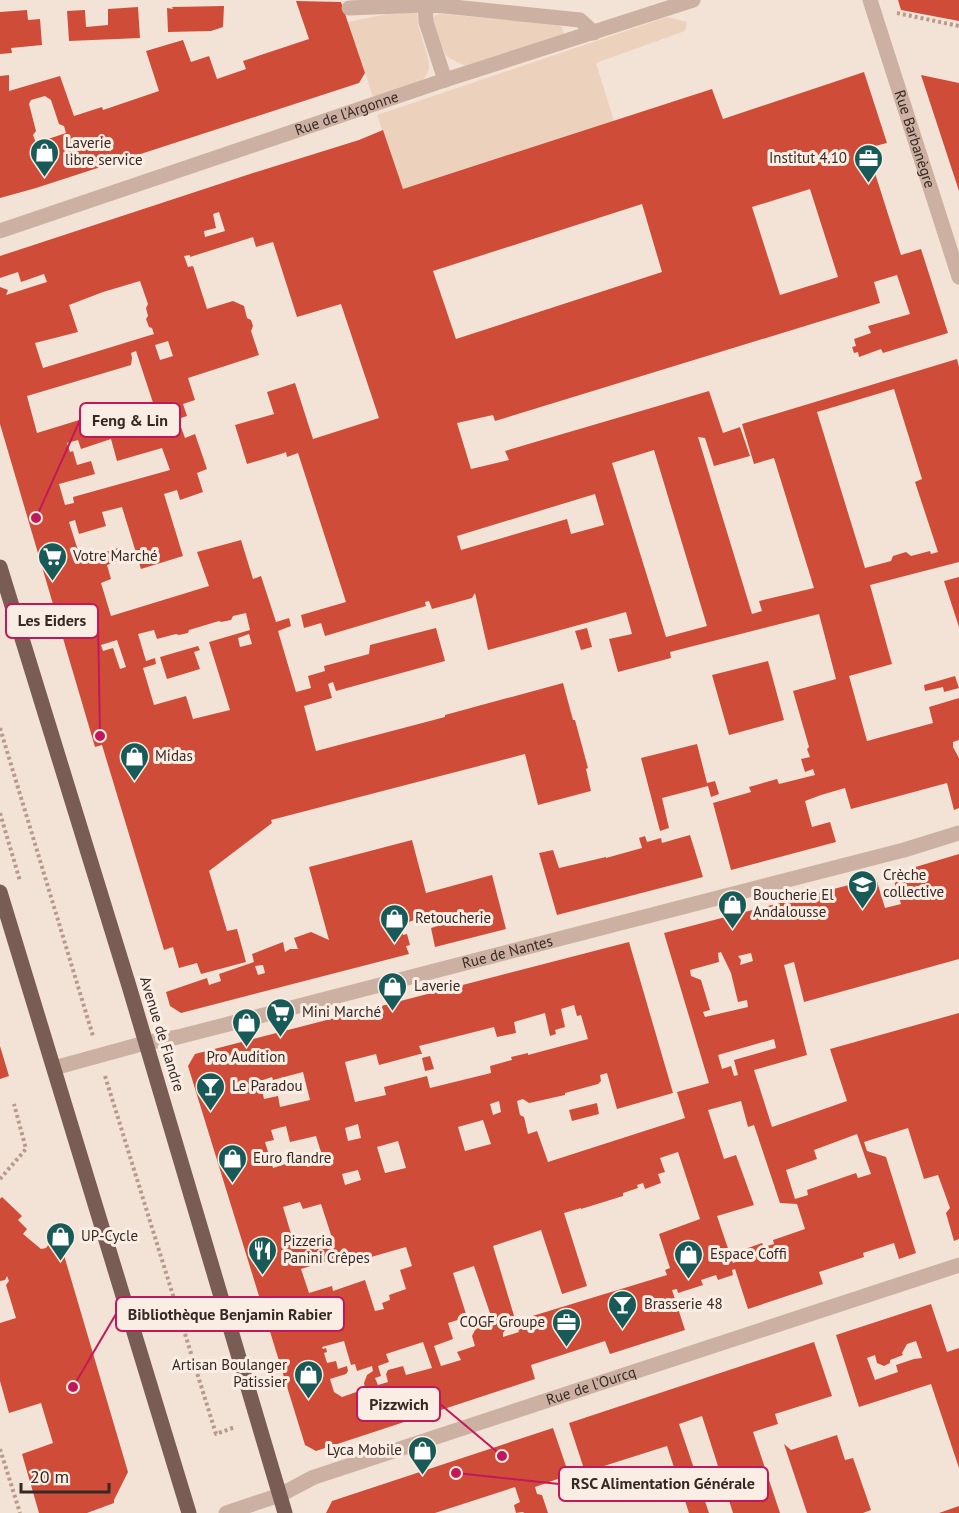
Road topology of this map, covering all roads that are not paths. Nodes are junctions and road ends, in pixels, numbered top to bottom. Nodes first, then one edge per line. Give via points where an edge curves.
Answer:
1 (693, 0) edge
2 (424, 2) edge
3 (871, 4) edge
4 (349, 8) dead end
5 (594, 33) junction
6 (445, 80) junction
7 (0, 231) edge
8 (959, 277) edge
9 (0, 567) edge
10 (959, 833) edge
11 (0, 892) edge
12 (145, 1043) junction
13 (54, 1068) junction
14 (959, 1265) edge
15 (280, 1495) junction
16 (189, 1513) edge
17 (226, 1513) edge
18 (285, 1513) edge

1 - 5 street, Rue de l'Argonne
2 - 4 street
2 - 5 street via 580,20
2 - 6 street via 426,22
3 - 8 street, Rue Barbanègre
5 - 6 street, Rue de l'Argonne
6 - 7 street, Rue de l'Argonne
9 - 12 main road, Avenue de Flandre
10 - 12 street, Rue de Nantes
11 - 13 main road
12 - 13 street, Rue de Nantes
12 - 15 main road, Avenue de Flandre
13 - 16 main road
14 - 15 street, Rue de l'Ourcq via 314,1477
15 - 17 street, Rue de l'Ourcq
15 - 18 main road, Avenue de Flandre

